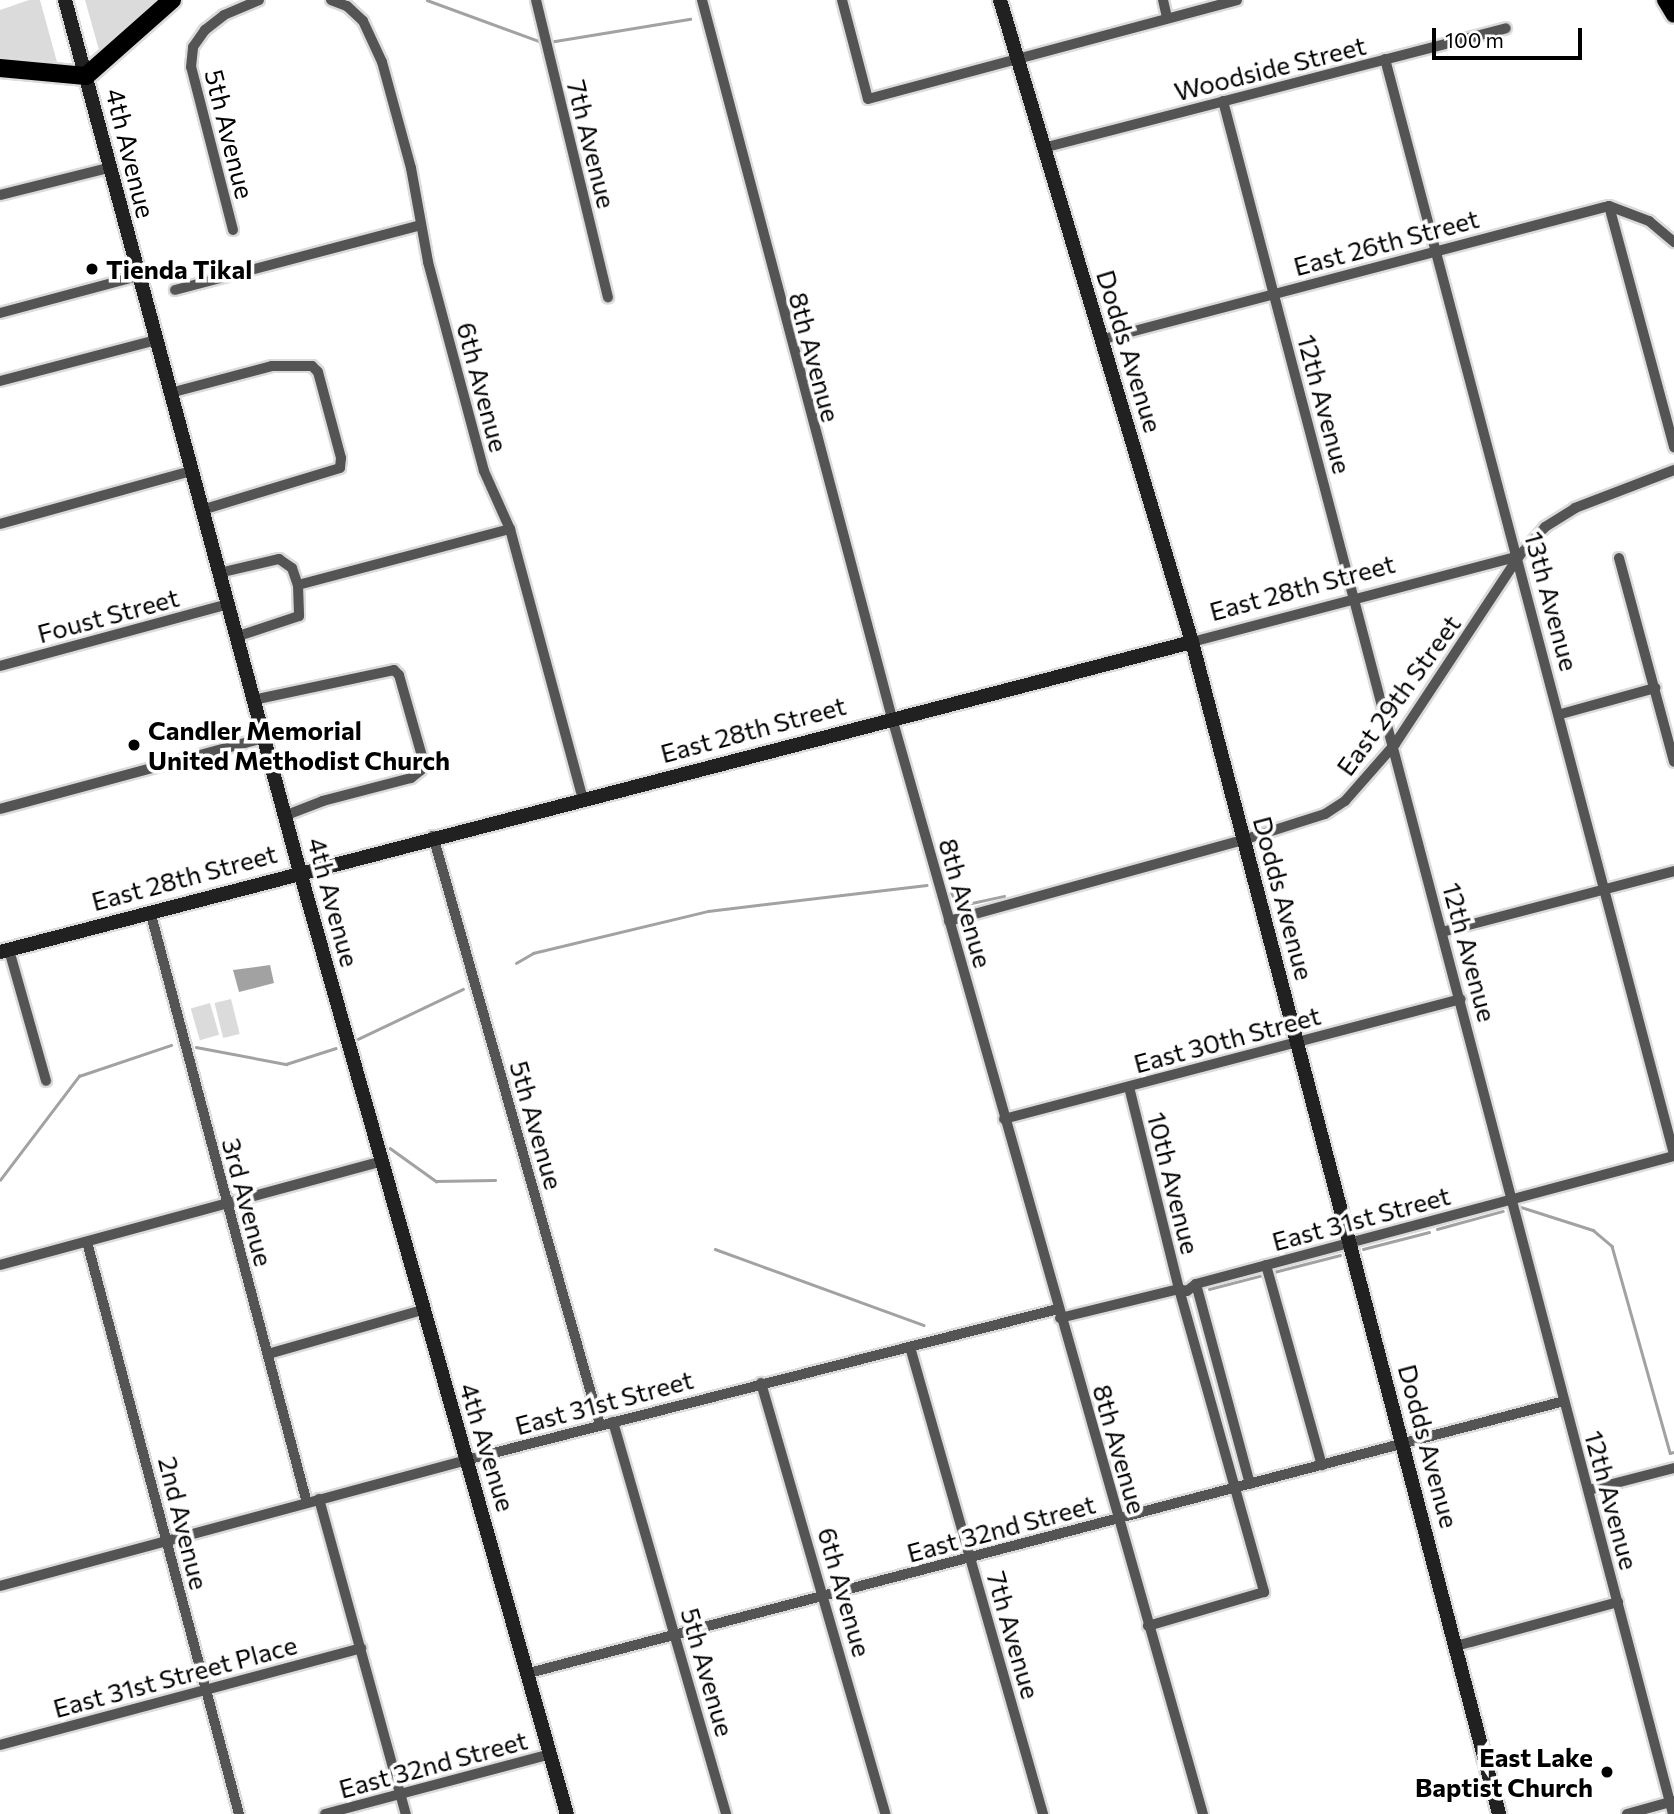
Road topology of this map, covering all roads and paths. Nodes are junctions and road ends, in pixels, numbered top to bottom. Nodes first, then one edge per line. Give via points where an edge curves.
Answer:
1 (65, 0) edge
2 (173, 0) edge
3 (259, 0) edge
4 (331, 0) edge
5 (536, 0) edge
6 (702, 0) edge
7 (842, 0) edge
8 (1000, 0) edge
9 (1163, 0) edge
10 (1237, 0) edge
11 (1665, 0) edge
12 (1674, 15) edge
13 (1167, 18) junction
14 (1506, 28) dead end
15 (1015, 59) junction
16 (1385, 60) junction
17 (0, 68) edge
18 (86, 76) junction
19 (1223, 101) junction
20 (1043, 148) junction
21 (108, 167) junction
22 (0, 195) edge
23 (1609, 206) junction
24 (421, 225) junction
25 (233, 230) dead end
26 (1674, 242) edge
27 (1436, 248) junction
28 (138, 276) junction
29 (175, 289) dead end
30 (1274, 293) junction
31 (608, 297) dead end
32 (0, 313) edge
33 (156, 340) junction
34 (1100, 340) junction
35 (0, 381) edge
36 (170, 393) junction
37 (1674, 447) edge
38 (1674, 470) edge
39 (191, 471) junction
40 (202, 510) junction
41 (0, 523) edge
42 (510, 529) junction
43 (1519, 556) junction
44 (1619, 558) dead end
45 (219, 573) junction
46 (298, 585) junction
47 (1355, 598) junction
48 (228, 604) junction
49 (236, 637) junction
50 (1192, 642) junction
51 (0, 666) edge
52 (1655, 688) junction
53 (253, 700) junction
54 (1561, 714) junction
55 (892, 718) junction
56 (263, 738) junction
57 (1395, 744) junction
58 (1674, 762) edge
59 (583, 799) junction
60 (0, 809) edge
61 (285, 816) junction
62 (433, 836) junction
63 (1243, 840) junction
64 (1674, 871) edge
65 (300, 872) junction
66 (1606, 889) junction
67 (150, 911) junction
68 (949, 921) junction
69 (1442, 932) junction
70 (4, 951) edge
71 (1460, 999) junction
72 (1297, 1041) junction
73 (46, 1081) dead end
74 (1129, 1087) junction
75 (1004, 1119) junction
76 (1674, 1155) edge
77 (380, 1162) junction
78 (1513, 1199) junction
79 (228, 1205) junction
80 (87, 1242) junction
81 (1350, 1242) junction
82 (0, 1265) edge
83 (1266, 1265) junction
84 (1196, 1284) junction
85 (1179, 1289) junction
86 (422, 1310) junction
87 (1059, 1313) junction
88 (909, 1347) junction
89 (268, 1354) junction
90 (761, 1383) junction
91 (1564, 1401) junction
92 (614, 1422) junction
93 (600, 1425) junction
94 (1404, 1444) junction
95 (466, 1460) junction
96 (1322, 1465) junction
97 (1674, 1468) edge
98 (1250, 1484) junction
99 (1236, 1488) junction
100 (1589, 1490) junction
101 (319, 1499) junction
102 (307, 1503) junction
103 (1118, 1519) junction
104 (167, 1541) junction
105 (970, 1559) junction
106 (0, 1586) edge
107 (825, 1595) junction
108 (1618, 1602) junction
109 (1148, 1626) junction
110 (675, 1633) junction
111 (1456, 1646) junction
112 (361, 1648) junction
113 (529, 1673) junction
114 (206, 1688) junction
115 (0, 1745) edge
116 (551, 1754) junction
117 (400, 1794) junction
118 (1672, 1802) edge
119 (239, 1814) edge
120 (325, 1814) edge
121 (406, 1814) edge
122 (567, 1814) edge
123 (726, 1814) edge
124 (885, 1814) edge
125 (1043, 1814) edge
126 (1203, 1814) edge
127 (1499, 1814) edge
128 (1627, 1814) edge
129 (1673, 1814) edge

1 - 18 street, 4th Avenue
2 - 18 highway
3 - 25 street, 5th Avenue via 224,15 193,47 191,67
4 - 24 street, 6th Avenue via 347,6 374,39
5 - 31 street, 7th Avenue
6 - 55 street, 8th Avenue
7 - 15 street via 868,99
8 - 15 street, Dodds Avenue
9 - 13 street
10 - 13 street
11 - 12 main road
13 - 15 street
14 - 16 street, Woodside Street
15 - 20 street, Dodds Avenue
16 - 19 street, Woodside Street
16 - 27 street, 13th Avenue
17 - 18 highway
18 - 21 street, 4th Avenue
19 - 20 street, Woodside Street
19 - 30 street, 12th Avenue
20 - 34 street, Dodds Avenue
21 - 22 street
21 - 28 street, 4th Avenue
23 - 26 street via 1648,221
23 - 27 street, East 26th Street
23 - 37 street
24 - 29 street
24 - 42 street, 6th Avenue via 484,471
27 - 30 street, East 26th Street
27 - 43 street, 13th Avenue
28 - 32 street
28 - 33 street, 4th Avenue
30 - 34 street, East 26th Street
30 - 47 street, 12th Avenue
33 - 35 street
33 - 36 street, 4th Avenue
34 - 50 street, Dodds Avenue
36 - 39 street, 4th Avenue
36 - 40 street via 272,366 312,366 318,372 340,468
38 - 43 street, East 29th Street via 1575,508 1545,527
39 - 40 street, 4th Avenue
39 - 41 street
40 - 45 street, 4th Avenue
42 - 46 street
42 - 59 street, 6th Avenue
43 - 47 street, East 28th Street
43 - 54 street, 13th Avenue
43 - 57 street, East 29th Street
44 - 52 street
45 - 46 street via 268,559 288,562
45 - 48 street, 4th Avenue
46 - 49 street via 299,616
47 - 50 street, East 28th Street
47 - 57 street, 12th Avenue
48 - 49 street, 4th Avenue
48 - 51 street, Foust Street
49 - 53 street, 4th Avenue
50 - 55 street, East 28th Street
50 - 63 street, Dodds Avenue
52 - 54 street
52 - 58 street
53 - 56 street, 4th Avenue
53 - 61 street via 394,670 423,760 421,770 411,778
54 - 66 street, 13th Avenue
55 - 59 street, East 28th Street
55 - 68 street, 8th Avenue
56 - 60 street
56 - 61 street, 4th Avenue
57 - 63 street, East 29th Street via 1345,801 1325,814
57 - 69 street, 12th Avenue
59 - 62 street, East 28th Street
61 - 65 street, 4th Avenue
62 - 65 street, East 28th Street
62 - 93 street, 5th Avenue
63 - 68 street, East 29th Street
63 - 72 street, Dodds Avenue
64 - 66 street
65 - 67 street, East 28th Street
65 - 77 street, 4th Avenue
66 - 69 street
66 - 76 street, 13th Avenue
67 - 70 street, East 28th Street
67 - 79 street, 3rd Avenue
68 - 75 street, 8th Avenue
69 - 71 street, 12th Avenue
70 - 73 street
71 - 72 street, East 30th Street
71 - 78 street, 12th Avenue
72 - 74 street, East 30th Street
72 - 81 street, Dodds Avenue
74 - 75 street, East 30th Street
74 - 85 street, 10th Avenue
75 - 87 street, 8th Avenue
76 - 78 street, East 31st Street
77 - 79 street
77 - 86 street, 4th Avenue
78 - 81 street, East 31st Street
78 - 91 street, 12th Avenue
79 - 80 street
79 - 89 street, 3rd Avenue
80 - 82 street
80 - 104 street, 2nd Avenue
81 - 83 street, East 31st Street
81 - 94 street, Dodds Avenue
83 - 84 street, East 31st Street
83 - 96 street
84 - 85 street, East 31st Street via 1187,1291
84 - 98 street, 10th Avenue
85 - 87 street, East 31st Street
85 - 99 street, 10th Avenue
86 - 89 street
86 - 95 street, 4th Avenue
87 - 88 street, East 31st Street
87 - 103 street, 8th Avenue
88 - 90 street, East 31st Street
88 - 105 street, 7th Avenue
89 - 102 street, 3rd Avenue
90 - 92 street, East 31st Street
90 - 107 street, 6th Avenue
91 - 94 street, East 32nd Street
91 - 100 street, 12th Avenue
92 - 93 street, East 31st Street
92 - 110 street, 5th Avenue
93 - 95 street, East 31st Street
94 - 96 street, East 32nd Street
94 - 111 street, Dodds Avenue
95 - 101 street, East 31st Street
95 - 113 street, 4th Avenue
96 - 98 street, East 32nd Street
97 - 100 street
98 - 99 street, East 32nd Street
99 - 103 street, East 32nd Street
99 - 109 street via 1264,1592
100 - 108 street, 12th Avenue
101 - 102 street, East 31st Street
101 - 112 street
102 - 104 street, East 31st Street
103 - 105 street, East 32nd Street
103 - 109 street, 8th Avenue
104 - 106 street, East 31st Street
104 - 114 street, 2nd Avenue
105 - 107 street, East 32nd Street
105 - 125 street, 7th Avenue
107 - 110 street, East 32nd Street
107 - 124 street, 6th Avenue
108 - 111 street
108 - 118 street, 12th Avenue
109 - 126 street, 8th Avenue
110 - 113 street, East 32nd Street
110 - 123 street, 5th Avenue
111 - 127 street, Dodds Avenue
112 - 114 street, East 31st Street Place
112 - 117 street
113 - 116 street, 4th Avenue
114 - 115 street, East 31st Street Place
114 - 119 street, 2nd Avenue
116 - 117 street, East 32nd Street
116 - 122 street, 4th Avenue
117 - 120 street, East 32nd Street
117 - 121 street
118 - 128 street
118 - 129 street, 12th Avenue

